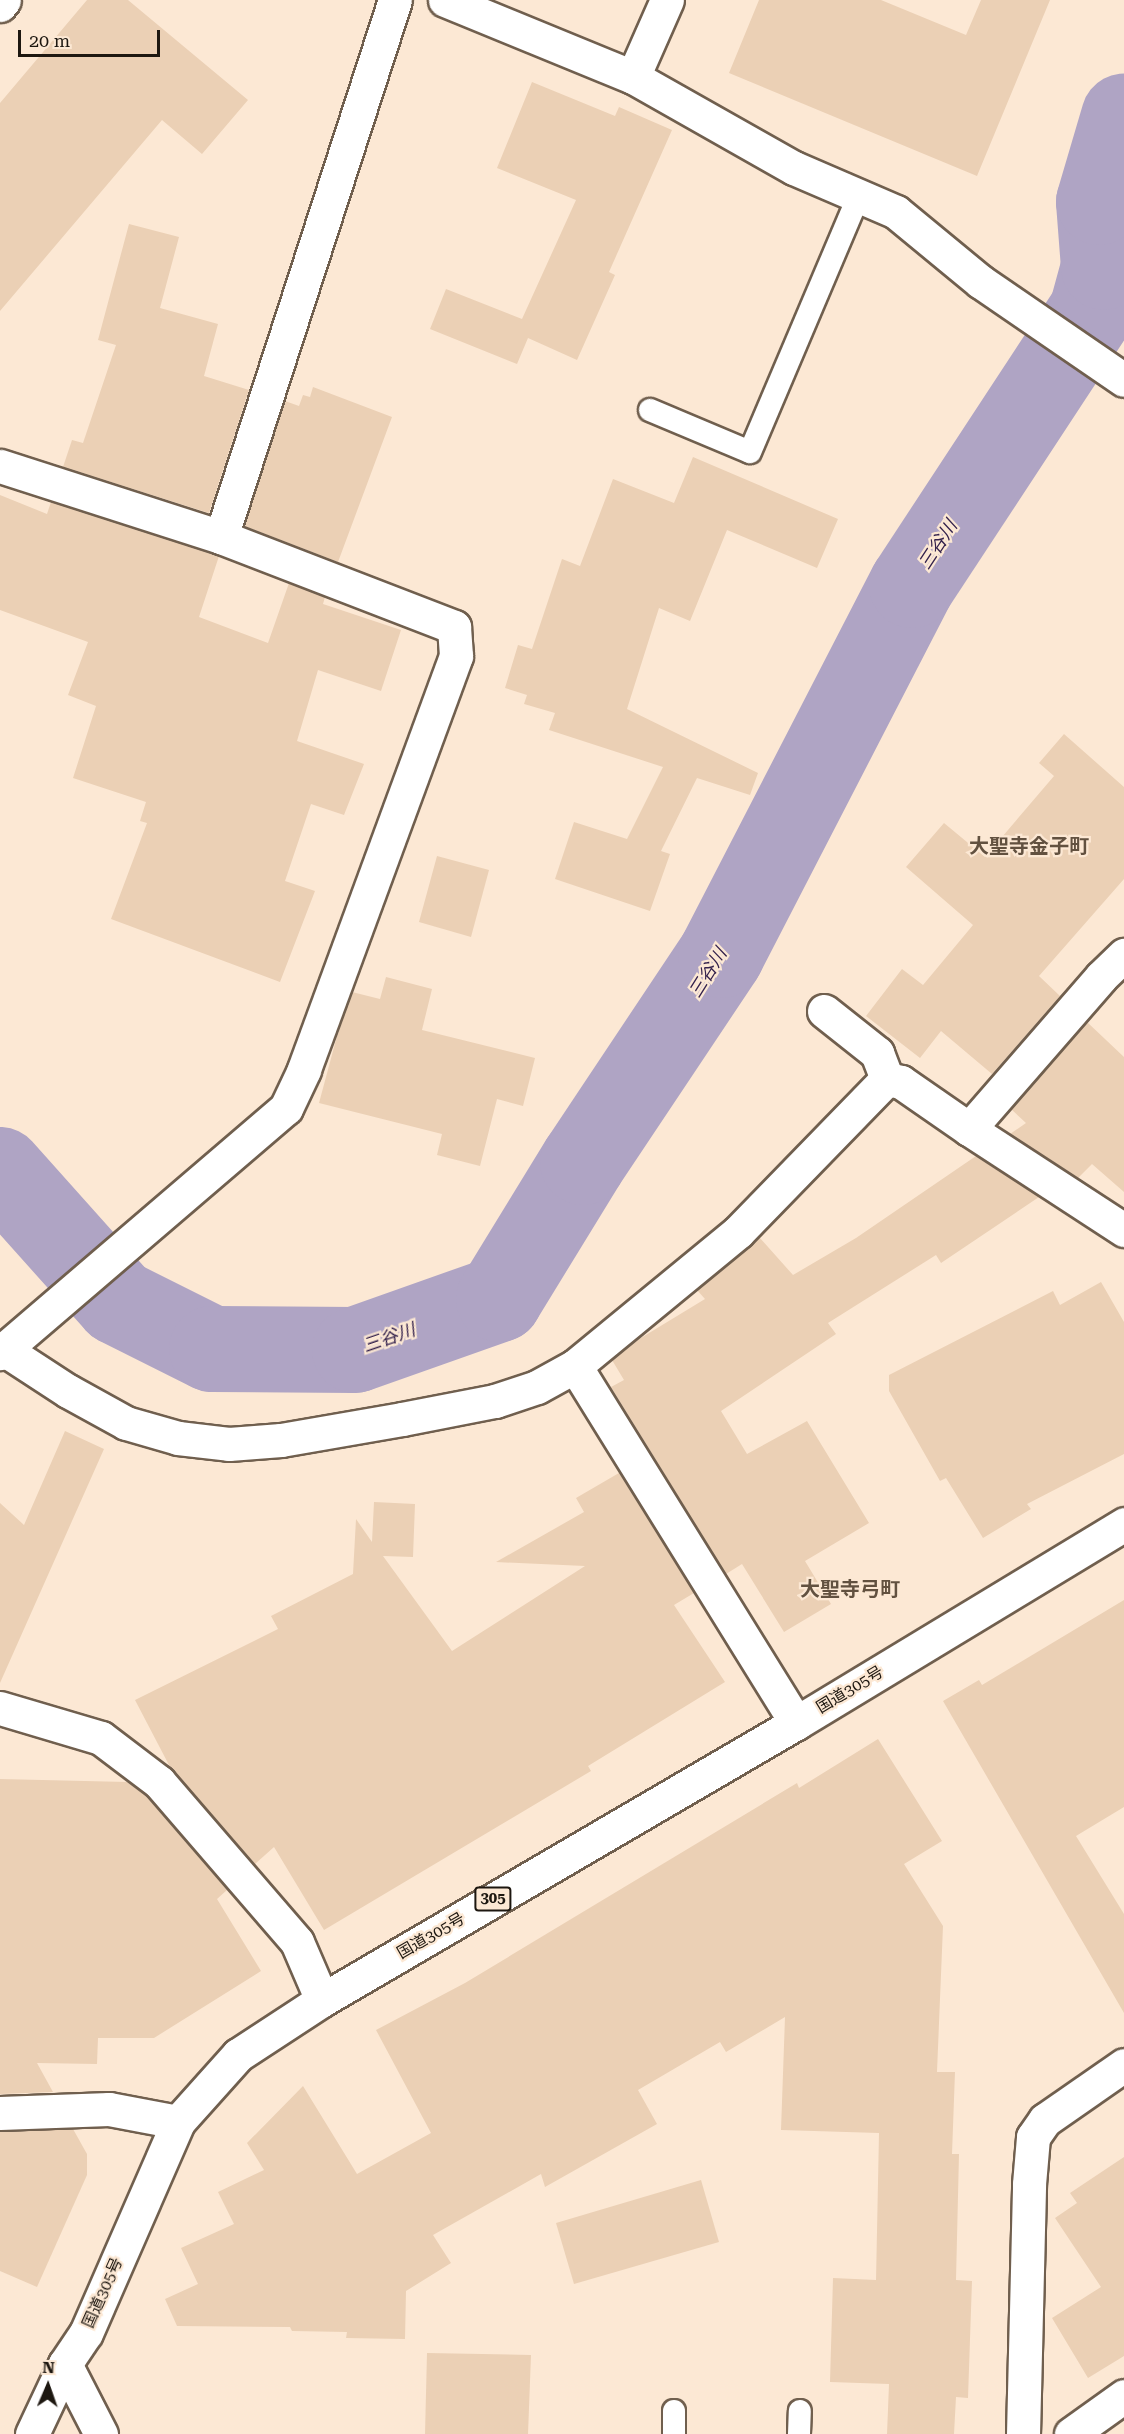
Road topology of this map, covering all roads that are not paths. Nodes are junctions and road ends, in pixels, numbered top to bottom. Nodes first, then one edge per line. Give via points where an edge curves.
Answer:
1 (4, 0) edge
2 (394, 0) edge
3 (446, 0) edge
4 (667, 0) edge
5 (0, 5) edge
6 (633, 77) junction
7 (859, 195) junction
8 (1124, 380) edge
9 (650, 410) dead end
10 (0, 466) edge
11 (222, 537) junction
12 (1124, 955) edge
13 (824, 1011) dead end
14 (887, 1079) junction
15 (969, 1129) junction
16 (1124, 1230) edge
17 (9, 1346) edge
18 (575, 1366) junction
19 (1124, 1524) edge
20 (0, 1708) edge
21 (796, 1723) junction
22 (322, 2000) junction
23 (1124, 2065) edge
24 (0, 2113) edge
25 (178, 2122) junction
26 (65, 2364) junction
27 (1124, 2396) edge
28 (674, 2411) dead end
29 (800, 2411) dead end
30 (32, 2434) edge
31 (101, 2434) edge
32 (674, 2434) edge
33 (799, 2434) edge
34 (1023, 2434) edge
35 (1071, 2434) edge

1 - 5 main road
2 - 11 main road
3 - 6 main road
4 - 6 main road
6 - 7 main road via 794,168
7 - 8 main road via 897,212 981,282
7 - 9 lane via 750,452
10 - 11 main road
11 - 17 main road via 454,627 456,656 304,1070 286,1108
12 - 15 main road
13 - 14 main road via 877,1053
14 - 15 main road via 901,1082
14 - 18 main road via 738,1232
15 - 16 main road
17 - 18 main road via 68,1391 126,1423 178,1438 229,1444 281,1440 495,1401 537,1387
18 - 21 main road
19 - 21 main road, 国道305号 / 305
20 - 22 main road via 101,1738 159,1782 297,1942
21 - 22 main road, 国道305号 / 305
22 - 25 main road, 国道305号 / 305 via 238,2055
23 - 34 main road via 1045,2120 1033,2137
24 - 25 main road via 109,2109
25 - 26 main road, 国道305号 / 305 via 86,2333
26 - 30 main road, 国道305号 / 305
26 - 31 main road
27 - 35 main road
28 - 32 lane
29 - 33 lane

